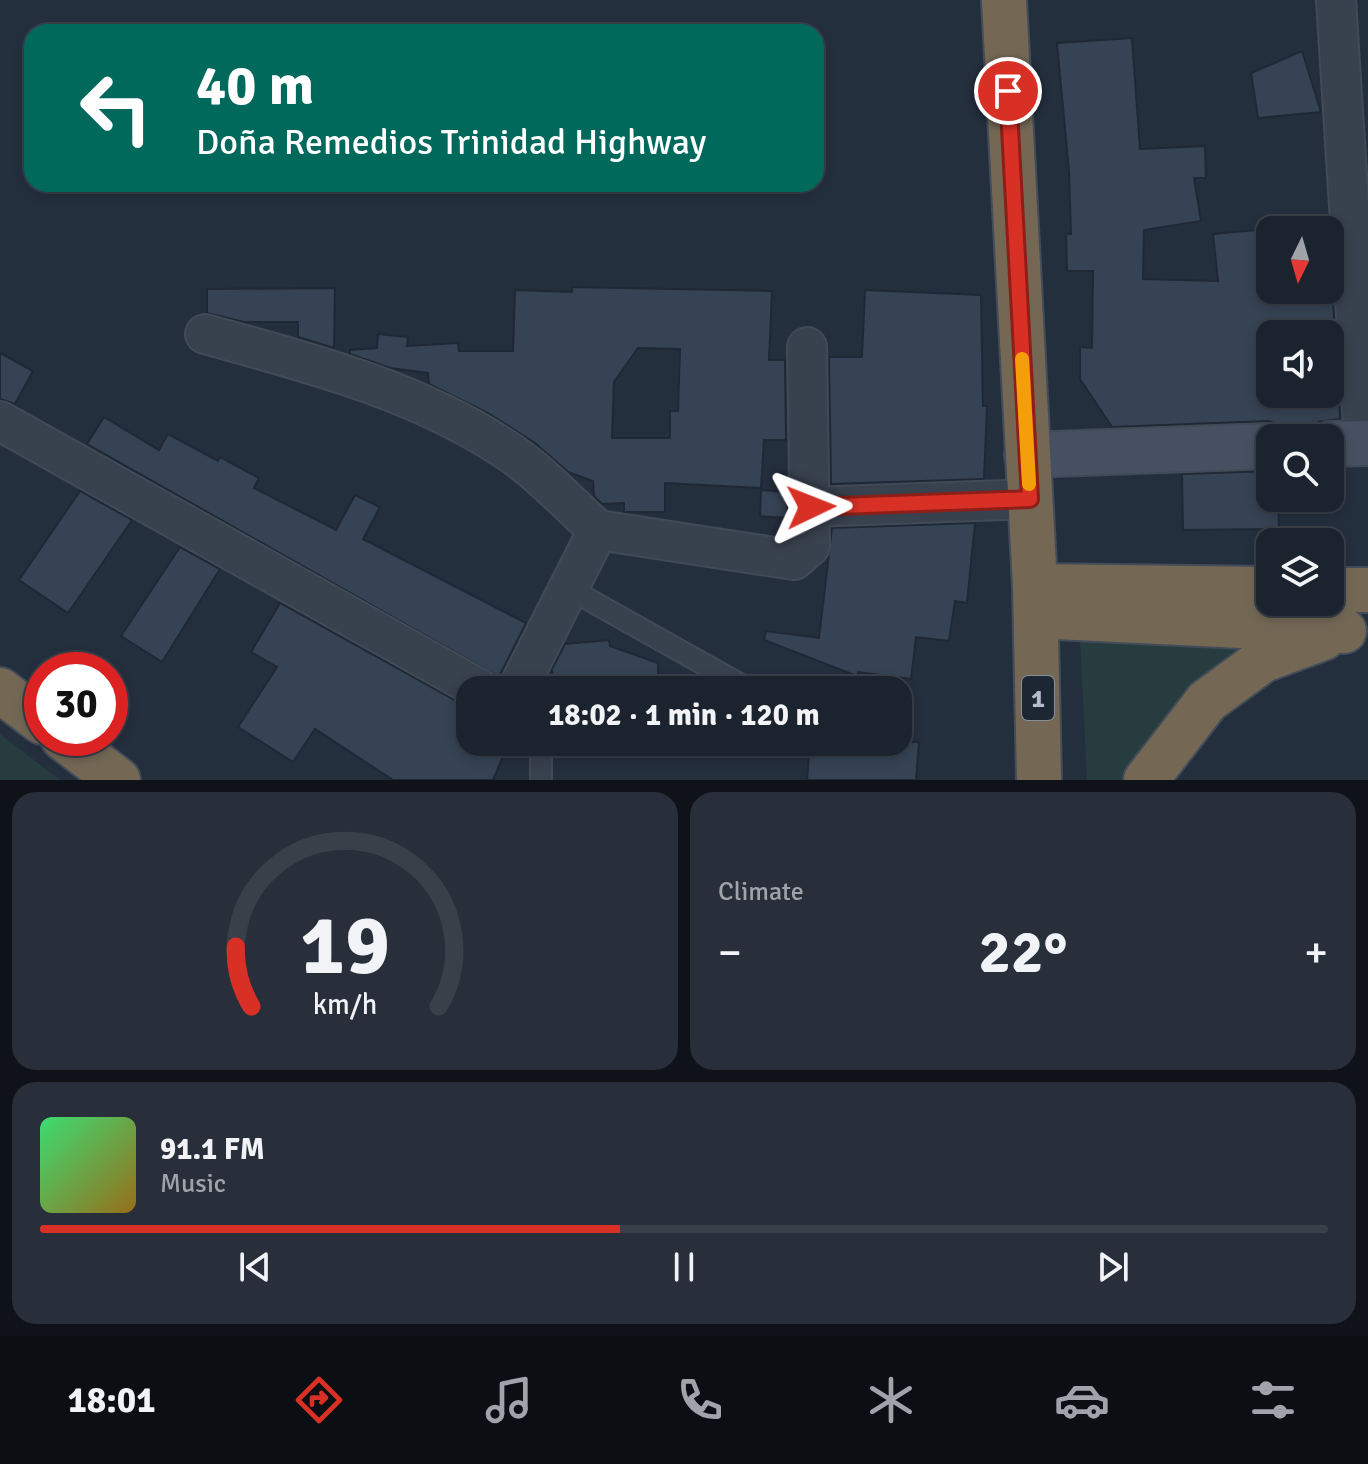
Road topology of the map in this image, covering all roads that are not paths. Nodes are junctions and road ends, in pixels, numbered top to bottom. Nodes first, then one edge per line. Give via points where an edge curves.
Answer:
1 (1004, 0) edge
2 (1336, 0) edge
3 (205, 334) dead end
4 (807, 347) dead end
5 (0, 421) edge
6 (1354, 443) edge
7 (1256, 447) edge
8 (1027, 455) junction
9 (1030, 499) junction
10 (811, 507) junction
11 (598, 530) junction
12 (568, 588) junction
13 (1256, 590) edge
14 (1344, 590) edge
15 (1368, 590) edge
16 (1036, 601) junction
17 (1356, 631) edge
18 (538, 646) junction
19 (456, 676) edge
20 (524, 676) edge
21 (540, 676) edge
22 (725, 676) edge
23 (0, 690) edge
24 (24, 708) edge
25 (87, 756) edge
26 (541, 756) edge
27 (541, 778) dead end
28 (118, 780) edge
29 (1039, 780) edge
30 (1146, 780) edge

1 - 8 highway, 1
2 - 6 street
3 - 11 street via 405,396 511,453
4 - 10 street
5 - 19 street
7 - 8 main road
8 - 9 highway, 1
9 - 10 street
9 - 16 highway, 1
10 - 11 street via 810,546 794,560
11 - 12 street
12 - 18 street
12 - 22 lane
13 - 16 highway
14 - 15 highway
16 - 17 highway
16 - 29 highway, 1
17 - 30 highway via 1263,660 1207,701
18 - 20 street
18 - 21 lane
23 - 24 highway
25 - 28 highway
26 - 27 lane

